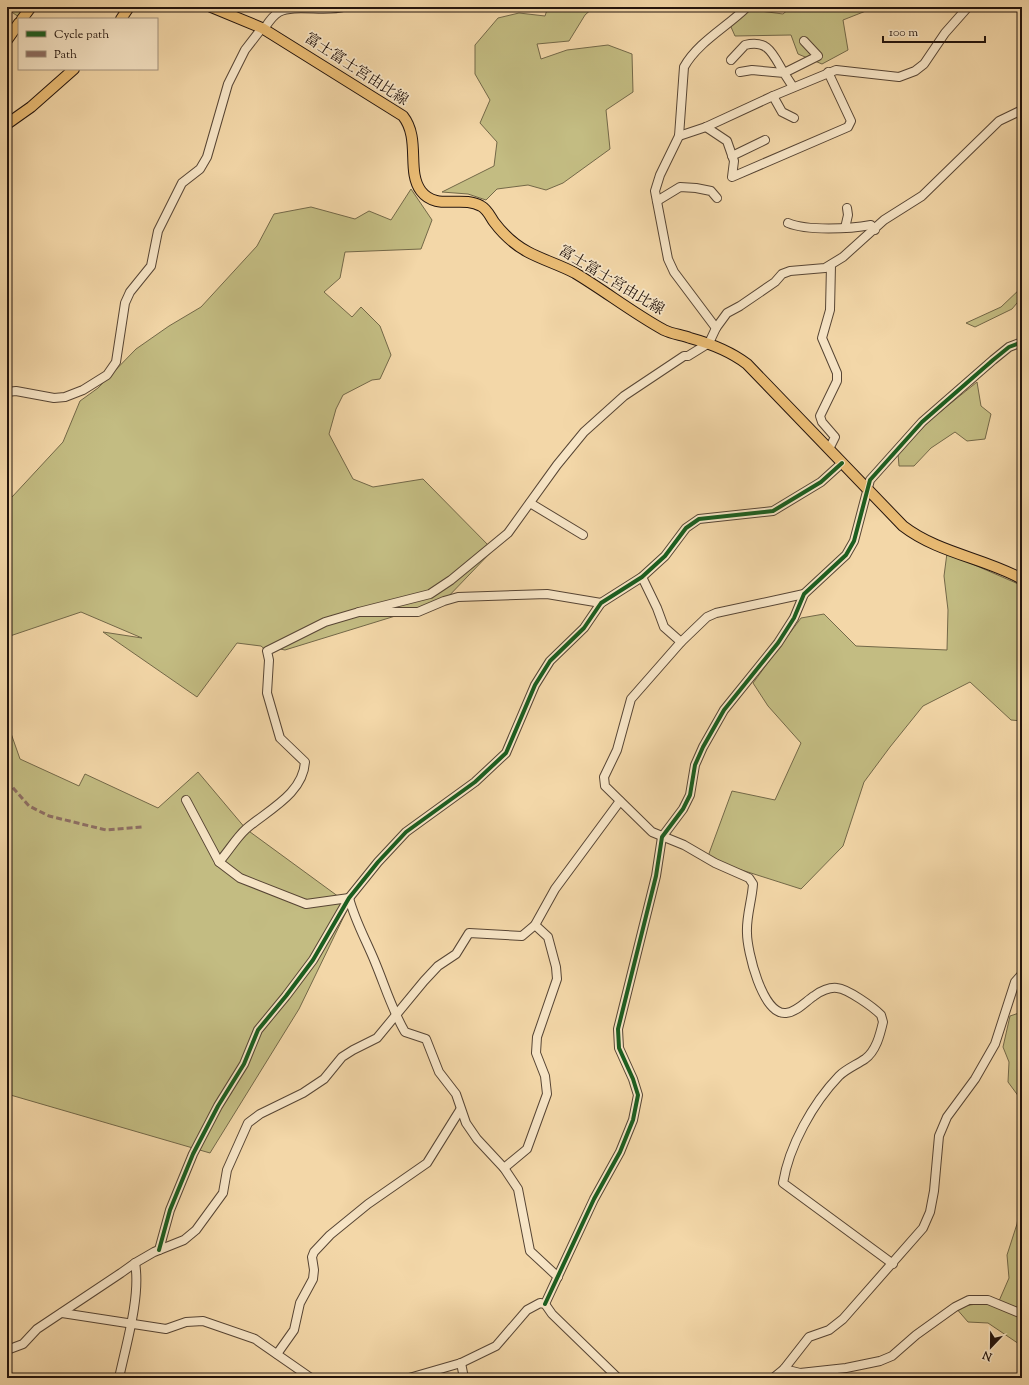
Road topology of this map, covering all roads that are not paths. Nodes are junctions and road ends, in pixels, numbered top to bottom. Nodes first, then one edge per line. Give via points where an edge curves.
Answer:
1 (31, 7) edge
2 (129, 7) edge
3 (211, 7) edge
4 (344, 7) edge
5 (747, 7) edge
6 (968, 7) edge
7 (23, 18) edge
8 (122, 18) edge
9 (18, 24) edge
10 (263, 28) junction
11 (7, 40) edge
12 (804, 41) dead end
13 (731, 60) dead end
14 (73, 70) edge
15 (740, 72) dead end
16 (828, 72) junction
17 (784, 73) junction
18 (792, 87) junction
19 (773, 96) junction
20 (1022, 110) edge
21 (785, 114) junction
22 (794, 118) dead end
23 (776, 119) dead end
24 (7, 124) edge
25 (706, 127) junction
26 (678, 136) junction
27 (765, 140) dead end
28 (732, 156) junction
29 (717, 198) dead end
30 (657, 201) junction
31 (847, 208) dead end
32 (788, 222) dead end
33 (845, 228) junction
34 (874, 230) junction
35 (831, 265) junction
36 (716, 328) junction
37 (1022, 342) edge
38 (709, 343) junction
39 (7, 392) edge
40 (829, 449) junction
41 (842, 463) junction
42 (866, 488) junction
43 (530, 503) junction
44 (583, 535) dead end
45 (642, 577) junction
46 (1022, 579) edge
47 (804, 594) junction
48 (601, 603) junction
49 (359, 612) junction
50 (681, 642) junction
51 (186, 800) dead end
52 (620, 801) junction
53 (662, 837) junction
54 (219, 862) junction
55 (349, 898) junction
56 (535, 924) junction
57 (1022, 974) edge
58 (1015, 982) junction
59 (1022, 988) edge
60 (396, 1017) junction
61 (460, 1110) junction
62 (504, 1168) junction
63 (159, 1250) junction
64 (135, 1262) junction
65 (892, 1264) junction
66 (558, 1277) junction
67 (545, 1304) junction
68 (62, 1313) junction
69 (1022, 1314) edge
70 (130, 1324) junction
71 (7, 1350) edge
72 (277, 1354) junction
73 (461, 1363) junction
74 (784, 1369) junction
75 (119, 1378) edge
76 (310, 1378) edge
77 (409, 1378) edge
78 (464, 1378) edge
79 (618, 1378) edge
80 (773, 1378) edge

1 - 7 main road
2 - 8 main road
3 - 10 main road, 富士富士宮由比線
4 - 10 street via 335,10 290,9 279,12
5 - 26 street via 689,58 684,67
6 - 16 street via 945,33 924,64 915,71 899,77 836,70
9 - 11 main road
10 - 38 main road, 富士富士宮由比線 via 403,116 412,133 415,178 426,196 443,202 469,202 480,205 505,235 527,252 573,272 666,331
10 - 39 street via 245,50 228,84 207,157 200,169 182,183 158,231 151,266 130,292 125,303 116,362 107,375 83,390 65,397
12 - 17 street via 818,56
13 - 17 street via 745,45 758,43 769,48
14 - 24 main road via 31,107
15 - 17 street via 752,70
16 - 18 street
16 - 28 street via 852,121 848,127 732,177
17 - 18 street
18 - 19 street
19 - 21 street
19 - 25 street
20 - 34 street via 999,121 922,196 884,220
21 - 22 street
21 - 23 street
25 - 26 street
25 - 28 street via 727,140
26 - 30 street via 656,186
27 - 28 street
29 - 30 street via 711,191 680,187
30 - 36 street via 668,259 674,272
31 - 33 street
32 - 33 street via 794,226
33 - 34 street via 871,225
34 - 35 street
35 - 36 street via 782,274 776,282 727,313
35 - 40 street via 830,310 822,338 837,373 836,381 820,416 835,437
36 - 38 street
37 - 42 street via 1004,352 922,422 870,480
38 - 40 main road, 富士富士宮由比線 via 729,351 748,364
38 - 43 street via 684,356 624,396 589,427
40 - 41 main road, 富士富士宮由比線
41 - 42 main road, 富士富士宮由比線
41 - 45 street via 821,482 773,511 699,519 686,528 665,556
42 - 46 main road, 富士富士宮由比線 via 913,534 991,564
42 - 47 street via 854,541 846,555
43 - 44 street
43 - 49 street via 508,533 430,594
45 - 48 street
45 - 50 street via 664,627
47 - 50 street via 716,613 707,617
47 - 53 street via 794,618 778,643 724,710 695,765 690,795
48 - 49 street via 547,594 458,597 418,612
48 - 55 street via 584,628 550,661 535,685 506,753 476,782 406,832
49 - 54 street via 324,622 266,651 269,660 267,693 280,738 306,762 305,772 294,790 246,829
50 - 52 street via 631,699 617,750 604,777 605,786
51 - 54 street
52 - 53 street via 652,832
52 - 56 street via 555,889
53 - 65 street via 684,845 715,863 749,878 753,884 747,932 749,945 758,983 779,1012 795,1010 816,994 837,987 881,1015 884,1022 874,1048 866,1059 840,1075 818,1104 789,1156 783,1183
53 - 66 street via 656,876 618,1029 619,1048 638,1095 634,1120
54 - 55 street via 240,878 306,904
55 - 60 street
55 - 63 street via 313,960 258,1030 244,1064 193,1154 170,1210
56 - 60 street via 522,936 469,933 456,954 438,966
56 - 62 street via 548,937 557,979 537,1036 536,1053 547,1094 527,1149
57 - 58 street
58 - 59 street
58 - 65 street via 995,1044 975,1079 947,1117 939,1136 930,1212 923,1228
60 - 61 street via 405,1032 426,1039 439,1072 456,1094
60 - 63 street via 377,1038 342,1057 324,1079 248,1123 227,1170 223,1193 196,1230 184,1240
61 - 62 street via 477,1139
61 - 72 street via 427,1163 358,1212 314,1252 313,1279 300,1303 294,1330
62 - 66 street via 518,1189 530,1250
63 - 64 street
64 - 68 street
64 - 70 street via 136,1283
65 - 74 street via 843,1319 829,1330 809,1337
66 - 67 street
67 - 73 street via 540,1303 527,1310 496,1346
67 - 79 street via 552,1314
68 - 70 street
68 - 71 street via 37,1329 23,1344
69 - 74 street via 988,1300 969,1300 916,1335 892,1356 880,1361 800,1373
70 - 72 street via 166,1329 186,1322 203,1321 255,1339
70 - 75 street
72 - 76 street
73 - 77 street
73 - 78 street
74 - 80 street

